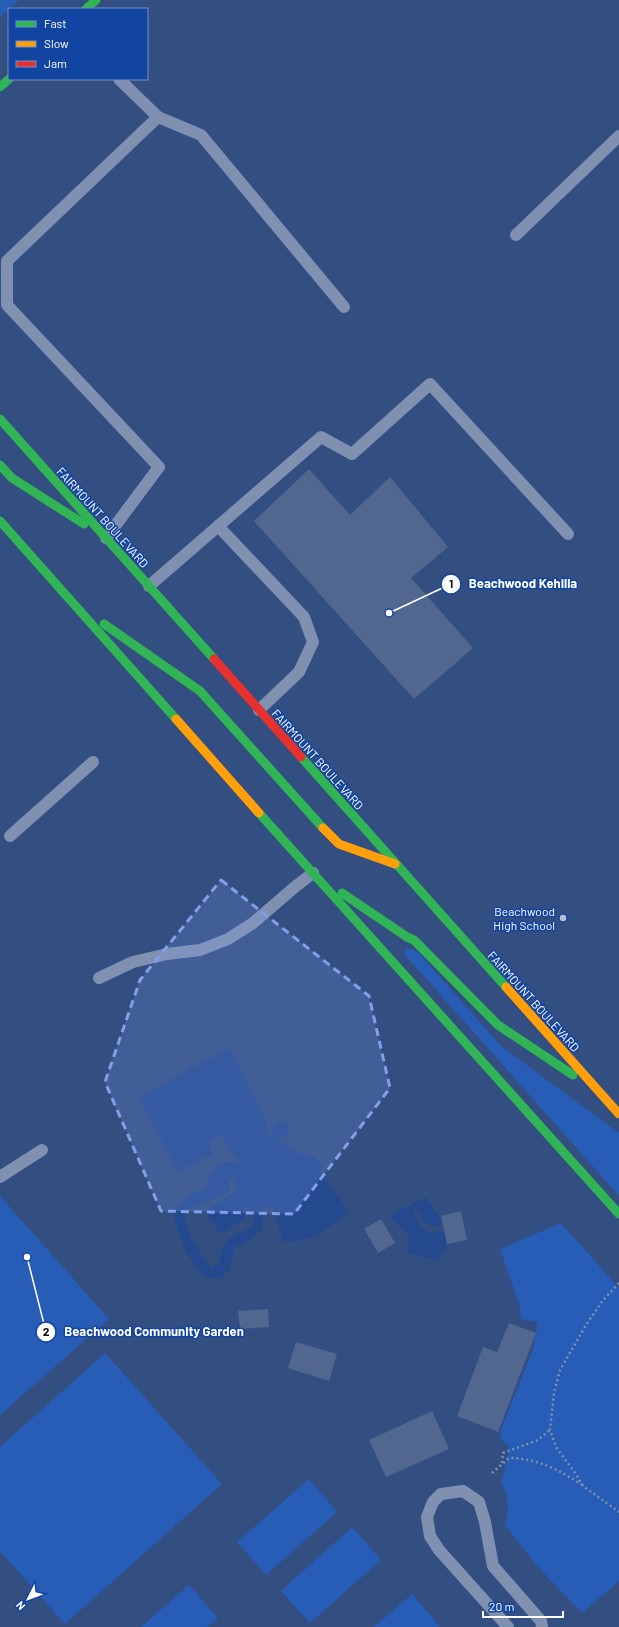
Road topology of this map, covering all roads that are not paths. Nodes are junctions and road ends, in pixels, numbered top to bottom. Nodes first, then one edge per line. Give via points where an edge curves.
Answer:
1 (96, 0) edge
2 (87, 8) edge
3 (8, 80) edge
4 (120, 80) edge
5 (0, 87) edge
6 (158, 117) junction
7 (619, 136) edge
8 (516, 235) dead end
9 (344, 307) dead end
10 (0, 419) edge
11 (0, 465) edge
12 (0, 521) edge
13 (218, 526) junction
14 (568, 534) dead end
15 (106, 538) junction
16 (149, 586) junction
17 (73, 603) junction
18 (259, 710) junction
19 (93, 762) dead end
20 (10, 836) dead end
21 (396, 864) junction
22 (313, 873) junction
23 (99, 978) dead end
24 (598, 1090) junction
25 (619, 1114) edge
26 (42, 1150) dead end
27 (0, 1177) edge
28 (619, 1214) edge
29 (508, 1627) edge
30 (542, 1627) edge

1 - 2 main road
3 - 5 main road
4 - 6 lane
6 - 9 lane via 200,135
6 - 15 lane via 7,261 6,305 159,467
7 - 8 lane
10 - 15 main road, FAIRMOUNT BOULEVARD
11 - 15 main road via 12,478
12 - 17 main road
13 - 14 lane via 321,437 352,454 430,384
13 - 16 lane
13 - 18 lane via 304,617 313,642 299,672
15 - 16 main road, FAIRMOUNT BOULEVARD
16 - 18 main road, FAIRMOUNT BOULEVARD
17 - 21 main road via 200,691 339,844
17 - 22 main road
18 - 21 main road, FAIRMOUNT BOULEVARD
19 - 20 lane
21 - 24 main road, FAIRMOUNT BOULEVARD
22 - 23 lane via 253,923 228,939 200,950 133,962
22 - 24 main road via 414,940 498,1025
22 - 28 main road
24 - 25 main road, FAIRMOUNT BOULEVARD
26 - 27 lane
29 - 30 lane via 439,1550 430,1536 427,1517 433,1502 441,1494 463,1491 479,1502 493,1566 541,1621

